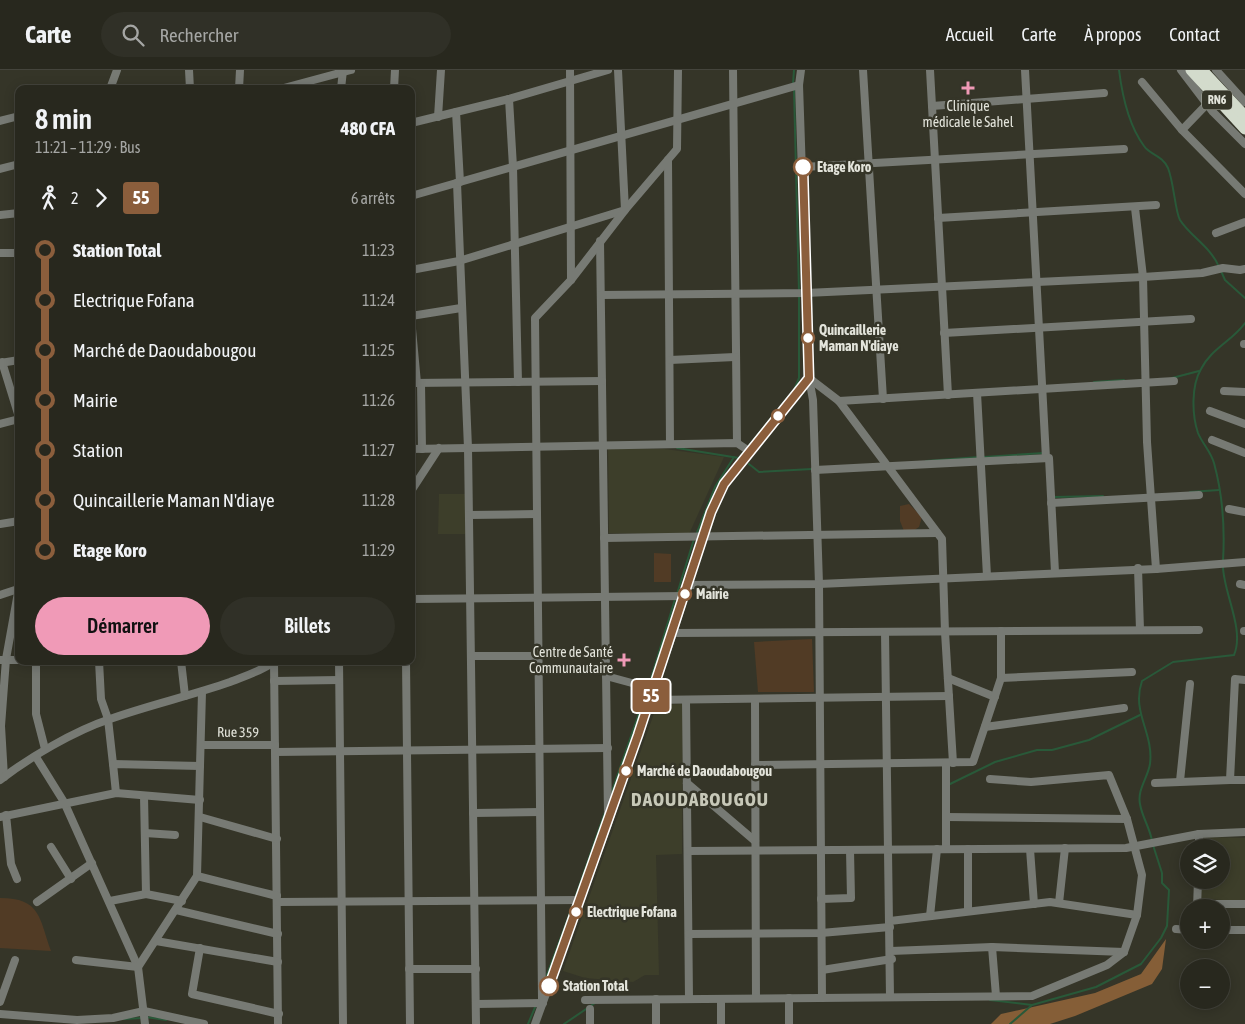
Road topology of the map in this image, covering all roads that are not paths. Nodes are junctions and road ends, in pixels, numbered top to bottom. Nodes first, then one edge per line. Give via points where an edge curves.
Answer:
1 (117, 70) edge
2 (189, 70) edge
3 (240, 70) edge
4 (395, 70) edge
5 (442, 70) edge
6 (570, 70) edge
7 (608, 70) edge
8 (618, 70) edge
9 (678, 70) edge
10 (733, 70) edge
11 (801, 70) edge
12 (863, 70) edge
13 (930, 70) edge
14 (1025, 70) edge
15 (1181, 70) edge
16 (1191, 70) edge
17 (1202, 70) edge
18 (1216, 70) edge
19 (346, 71) edge
20 (570, 82) junction
21 (1142, 82) dead end
22 (111, 85) edge
23 (190, 85) edge
24 (239, 85) edge
25 (297, 85) edge
26 (342, 85) edge
27 (394, 85) edge
28 (799, 85) junction
29 (1104, 93) dead end
30 (509, 99) junction
31 (1027, 99) junction
32 (1245, 102) edge
33 (734, 104) junction
34 (1207, 104) junction
35 (932, 106) junction
36 (456, 112) junction
37 (1245, 116) edge
38 (15, 117) edge
39 (438, 117) junction
40 (677, 120) junction
41 (0, 122) edge
42 (415, 122) edge
43 (1245, 129) edge
44 (1182, 130) junction
45 (621, 136) junction
46 (1245, 144) edge
47 (1124, 150) dead end
48 (570, 152) junction
49 (1030, 155) junction
50 (668, 160) junction
51 (935, 160) junction
52 (868, 164) junction
53 (15, 165) edge
54 (513, 167) junction
55 (803, 167) junction
56 (0, 169) edge
57 (459, 182) junction
58 (1245, 194) edge
59 (415, 195) edge
60 (1156, 205) dead end
61 (1135, 208) junction
62 (625, 210) junction
63 (1033, 212) junction
64 (15, 213) edge
65 (0, 215) edge
66 (938, 218) junction
67 (1245, 222) edge
68 (571, 228) junction
69 (1216, 233) dead end
70 (600, 241) junction
71 (515, 244) junction
72 (0, 253) edge
73 (15, 253) edge
74 (459, 261) junction
75 (415, 269) edge
76 (1245, 269) edge
77 (1143, 277) junction
78 (571, 280) junction
79 (1036, 281) junction
80 (942, 286) junction
81 (876, 290) junction
82 (806, 293) junction
83 (670, 294) junction
84 (735, 294) junction
85 (601, 295) junction
86 (461, 308) junction
87 (415, 316) edge
88 (1192, 319) dead end
89 (1146, 323) junction
90 (1039, 328) junction
91 (944, 333) junction
92 (736, 357) junction
93 (670, 360) junction
94 (15, 361) edge
95 (415, 361) edge
96 (1, 363) edge
97 (809, 378) junction
98 (602, 381) junction
99 (1174, 381) dead end
100 (518, 382) junction
101 (536, 382) junction
102 (417, 383) edge
103 (465, 383) junction
104 (1145, 384) junction
105 (1042, 389) junction
106 (1224, 390) dead end
107 (1245, 392) edge
108 (978, 393) junction
109 (948, 395) junction
110 (883, 398) junction
111 (839, 401) junction
112 (15, 406) edge
113 (1210, 411) dead end
114 (15, 419) edge
115 (0, 424) edge
116 (1245, 424) edge
117 (1212, 440) dead end
118 (737, 443) junction
119 (670, 444) junction
120 (603, 446) junction
121 (537, 447) junction
122 (422, 448) junction
123 (439, 448) junction
124 (468, 448) junction
125 (415, 449) edge
126 (749, 452) junction
127 (1245, 453) edge
128 (1046, 458) junction
129 (981, 462) junction
130 (888, 468) junction
131 (815, 470) junction
132 (415, 484) edge
133 (1199, 495) dead end
134 (1152, 499) junction
135 (1051, 503) junction
136 (1229, 509) dead end
137 (1245, 512) edge
138 (537, 514) junction
139 (469, 515) junction
140 (15, 522) edge
141 (0, 524) edge
142 (937, 533) junction
143 (817, 535) junction
144 (703, 536) junction
145 (604, 538) junction
146 (1245, 562) edge
147 (1138, 568) junction
148 (1156, 569) junction
149 (1055, 572) junction
150 (987, 576) junction
151 (943, 578) junction
152 (819, 584) junction
153 (688, 585) junction
154 (15, 589) edge
155 (0, 595) edge
156 (684, 596) junction
157 (605, 597) junction
158 (470, 598) junction
159 (538, 598) junction
160 (415, 599) edge
161 (15, 602) edge
162 (1140, 630) junction
163 (1199, 630) dead end
164 (1001, 631) junction
165 (885, 632) junction
166 (945, 632) junction
167 (673, 633) junction
168 (819, 633) junction
169 (471, 656) junction
170 (539, 656) junction
171 (3, 660) edge
172 (36, 665) edge
173 (99, 665) edge
174 (182, 665) edge
175 (268, 665) edge
176 (274, 665) edge
177 (339, 665) edge
178 (406, 665) edge
179 (1132, 672) dead end
180 (606, 676) junction
181 (948, 678) junction
182 (1001, 678) junction
183 (339, 680) junction
184 (1245, 680) edge
185 (274, 681) junction
186 (1190, 684) dead end
187 (654, 690) junction
188 (202, 692) junction
189 (185, 696) junction
190 (949, 696) junction
191 (995, 696) junction
192 (885, 697) junction
193 (820, 698) junction
194 (755, 699) junction
195 (650, 700) junction
196 (686, 700) junction
197 (1124, 708) dead end
198 (108, 719) junction
199 (985, 727) junction
200 (201, 744) junction
201 (275, 748) junction
202 (608, 748) junction
203 (45, 749) junction
204 (540, 749) junction
205 (407, 750) junction
206 (472, 750) junction
207 (340, 751) junction
208 (36, 757) junction
209 (886, 763) junction
210 (950, 763) junction
211 (113, 764) junction
212 (820, 764) junction
213 (755, 765) junction
214 (200, 766) junction
215 (2, 778) edge
216 (990, 779) dead end
217 (1230, 780) junction
218 (1245, 780) edge
219 (1180, 781) junction
220 (687, 783) junction
221 (1155, 783) dead end
222 (116, 793) junction
223 (144, 796) junction
224 (200, 800) junction
225 (64, 802) junction
226 (540, 812) junction
227 (473, 813) junction
228 (3, 816) edge
229 (946, 817) junction
230 (200, 818) junction
231 (1127, 819) junction
232 (608, 824) junction
233 (1245, 832) edge
234 (145, 833) junction
235 (1199, 834) junction
236 (175, 835) dead end
237 (277, 839) junction
238 (1199, 839) edge
239 (755, 841) junction
240 (51, 847) dead end
241 (1134, 847) junction
242 (1030, 848) junction
243 (1065, 848) junction
244 (937, 849) junction
245 (946, 849) junction
246 (968, 849) junction
247 (755, 850) junction
248 (821, 850) junction
249 (850, 850) junction
250 (887, 850) junction
251 (688, 851) junction
252 (92, 863) junction
253 (197, 876) junction
254 (17, 879) dead end
255 (70, 880) junction
256 (146, 894) junction
257 (277, 899) junction
258 (821, 899) junction
259 (580, 900) junction
260 (110, 901) junction
261 (182, 901) junction
262 (475, 901) junction
263 (541, 901) junction
264 (37, 902) dead end
265 (342, 902) junction
266 (409, 902) junction
267 (1059, 903) junction
268 (1034, 904) junction
269 (1245, 904) edge
270 (1230, 905) edge
271 (176, 910) junction
272 (968, 911) junction
273 (1137, 915) junction
274 (930, 916) junction
275 (890, 924) junction
276 (1176, 929) dead end
277 (1180, 929) edge
278 (1230, 930) edge
279 (1245, 930) edge
280 (755, 932) junction
281 (821, 933) junction
282 (278, 934) junction
283 (688, 934) junction
284 (156, 940) junction
285 (200, 948) junction
286 (992, 948) junction
287 (1124, 952) junction
288 (891, 955) junction
289 (15, 960) dead end
290 (76, 960) dead end
291 (278, 962) junction
292 (138, 967) junction
293 (410, 969) junction
294 (476, 969) junction
295 (822, 970) junction
296 (996, 996) junction
297 (890, 997) junction
298 (756, 998) junction
299 (789, 998) junction
300 (822, 998) junction
301 (656, 999) junction
302 (689, 999) junction
303 (721, 999) junction
304 (585, 1000) dead end
305 (0, 1002) edge
306 (542, 1003) junction
307 (476, 1004) junction
308 (590, 1009) dead end
309 (144, 1011) junction
310 (0, 1014) edge
311 (279, 1014) junction
312 (145, 1024) edge
313 (204, 1024) edge
314 (278, 1024) edge
315 (343, 1024) edge
316 (410, 1024) edge
317 (476, 1024) edge
318 (535, 1024) edge
319 (590, 1024) edge
320 (656, 1024) edge
321 (721, 1024) edge
322 (789, 1024) edge

1 - 22 street
2 - 23 street
3 - 24 street
4 - 27 street
5 - 39 street
6 - 20 street
7 - 20 street
8 - 45 street
9 - 40 street
10 - 33 street
11 - 28 street
12 - 52 street
13 - 35 street
14 - 31 street
15 - 34 street
16 - 43 highway, RN6
17 - 37 highway, RN6
18 - 32 street
19 - 25 street
19 - 26 street
20 - 30 street
20 - 48 street
21 - 44 street
28 - 33 street
28 - 55 street
29 - 31 street
30 - 36 street
30 - 54 street
31 - 35 street
31 - 49 street
33 - 40 street
33 - 84 street
34 - 44 street
34 - 46 street
35 - 51 street
36 - 39 street
36 - 57 street
38 - 41 street
39 - 42 street
40 - 45 street
40 - 50 street via 677,149
44 - 58 street
45 - 48 street
45 - 62 street
47 - 49 street
48 - 54 street
48 - 68 street
49 - 51 street
49 - 63 street
50 - 62 street
50 - 83 street
51 - 52 street
51 - 66 street
52 - 55 street
52 - 81 street
53 - 56 street
54 - 57 street
54 - 71 street
55 - 82 street
57 - 59 street
57 - 74 street
60 - 61 street
61 - 63 street
61 - 77 street
62 - 68 street
62 - 70 street
63 - 66 street
63 - 79 street
64 - 65 street
66 - 80 street
67 - 69 street
68 - 71 street
68 - 78 street
70 - 78 street
70 - 85 street
71 - 74 street
71 - 100 street
72 - 73 street
74 - 75 street
74 - 86 street
76 - 77 street via 1223,268
77 - 79 street
77 - 89 street
78 - 101 street via 535,318
79 - 80 street
79 - 90 street
80 - 81 street
80 - 91 street
81 - 82 street
81 - 110 street
82 - 84 street
82 - 97 street
83 - 84 street
83 - 85 street
83 - 93 street
84 - 92 street
85 - 98 street
86 - 87 street
86 - 103 street
88 - 89 street
89 - 90 street
89 - 104 street
90 - 91 street
90 - 105 street
91 - 109 street
92 - 93 street
92 - 118 street
93 - 119 street
94 - 96 street
95 - 102 street
96 - 112 street
97 - 111 street
97 - 126 street
97 - 131 street via 813,400
98 - 101 street
98 - 120 street
99 - 104 street
100 - 101 street
100 - 103 street
101 - 121 street
102 - 103 street
102 - 122 street
103 - 124 street
104 - 105 street
104 - 134 street
105 - 108 street
105 - 128 street
106 - 107 street
108 - 109 street
108 - 129 street
109 - 110 street
110 - 111 street
111 - 130 street
113 - 116 street
114 - 115 street
117 - 127 street
118 - 119 street
118 - 126 street
119 - 120 street
120 - 121 street
120 - 145 street
121 - 124 street
121 - 138 street
122 - 123 street
122 - 125 street
123 - 124 street
123 - 132 street
124 - 139 street
126 - 144 street via 724,484
128 - 129 street
128 - 135 street via 1049,458
129 - 130 street
129 - 150 street
130 - 131 street
130 - 142 street
131 - 143 street
133 - 134 street
134 - 135 street
134 - 148 street
135 - 149 street
136 - 137 street
138 - 139 street
138 - 159 street
139 - 158 street
140 - 141 street
142 - 143 street
142 - 151 street via 942,540
143 - 144 street
143 - 152 street
144 - 145 street
144 - 153 street
145 - 157 street
146 - 148 street
147 - 148 street
147 - 149 street
147 - 162 street
149 - 150 street
150 - 151 street
151 - 152 street
151 - 166 street
152 - 153 street
152 - 168 street
153 - 156 street
154 - 155 street
156 - 157 street
156 - 167 street
157 - 159 street
157 - 180 street
158 - 159 street
158 - 160 street
158 - 169 street
159 - 170 street
161 - 171 street
162 - 163 street
162 - 164 street
164 - 166 street
164 - 182 street
165 - 166 street
165 - 168 street
165 - 192 street
166 - 181 street
167 - 168 street
167 - 187 street
168 - 193 street
169 - 170 street
169 - 206 street
170 - 204 street
171 - 215 street
172 - 203 street via 36,714
173 - 198 street via 101,699
174 - 189 street
175 - 188 street
176 - 185 street
177 - 183 street
178 - 205 street
179 - 182 street
180 - 187 street
180 - 202 street
181 - 190 street
181 - 191 street
182 - 191 street
183 - 185 street
183 - 207 street
184 - 217 street via 1235,679
185 - 201 street
186 - 219 street
187 - 195 street
188 - 189 street
188 - 200 street
189 - 198 street
190 - 192 street
190 - 210 street
191 - 199 street
192 - 193 street
192 - 209 street
193 - 194 street
193 - 212 street
194 - 196 street
194 - 213 street
195 - 196 street
195 - 232 street
196 - 220 street
197 - 199 street
198 - 203 street
198 - 211 street
199 - 210 street via 973,762
200 - 201 street, Rue 359
200 - 214 street
201 - 207 street, Rue 359
201 - 237 street
202 - 204 street, Rue 359
202 - 232 street
203 - 208 street
204 - 206 street, Rue 359
204 - 226 street
205 - 206 street, Rue 359
205 - 207 street, Rue 359
205 - 266 street
206 - 227 street
207 - 265 street
208 - 215 street
208 - 225 street
209 - 210 street
209 - 212 street
209 - 250 street
210 - 229 street
211 - 214 street
211 - 222 street
212 - 213 street
212 - 248 street
213 - 239 street
214 - 224 street
216 - 231 street via 1031,782 1109,775
217 - 218 street
217 - 219 street
219 - 221 street
220 - 239 street
220 - 251 street
222 - 223 street
222 - 225 street
223 - 224 street
223 - 234 street
224 - 230 street
225 - 228 street
225 - 252 street
226 - 227 street
226 - 263 street
227 - 262 street
228 - 254 street via 11,864
229 - 231 street
229 - 245 street
230 - 237 street
230 - 253 street
231 - 241 street
232 - 259 street
233 - 235 street
234 - 236 street
234 - 256 street
235 - 238 street
235 - 241 street
237 - 257 street
239 - 247 street
240 - 255 street
241 - 243 street
241 - 273 street via 1142,875
242 - 243 street
242 - 246 street
242 - 268 street
243 - 267 street
244 - 245 street
244 - 250 street
244 - 274 street
245 - 246 street
246 - 272 street
247 - 248 street
247 - 251 street
247 - 280 street
248 - 249 street
248 - 258 street
249 - 250 street
249 - 258 street via 850,898
250 - 275 street
251 - 283 street
252 - 255 street
252 - 260 street
253 - 257 street
253 - 261 street
255 - 264 street
256 - 260 street
256 - 261 street
257 - 265 street
257 - 282 street
258 - 281 street
259 - 263 street
259 - 306 street
260 - 292 street
261 - 271 street
262 - 263 street
262 - 266 street
262 - 294 street
263 - 306 street
265 - 266 street
265 - 315 street
266 - 293 street
267 - 268 street
267 - 273 street
268 - 272 street
269 - 270 street
271 - 282 street
271 - 284 street
272 - 274 street
273 - 287 street
274 - 275 street
275 - 281 street
275 - 288 street
276 - 277 street
278 - 279 street
280 - 281 street
280 - 283 street
280 - 298 street
281 - 295 street
282 - 291 street
283 - 302 street
284 - 285 street
284 - 292 street
285 - 291 street
285 - 311 street via 192,994
286 - 287 street
286 - 288 street
286 - 296 street
287 - 296 street via 1107,965 1032,996
288 - 295 street
288 - 297 street
289 - 305 street
290 - 292 street
291 - 311 street
292 - 309 street
293 - 294 street
293 - 316 street
294 - 307 street
295 - 300 street
296 - 297 street
297 - 300 street
298 - 299 street
298 - 303 street
299 - 300 street
299 - 322 street
301 - 302 street
301 - 304 street
301 - 320 street
302 - 303 street
303 - 321 street
306 - 307 street
306 - 318 street
307 - 317 street
308 - 319 street
309 - 310 street via 113,1018 77,1020
309 - 312 street
309 - 313 street
311 - 314 street

